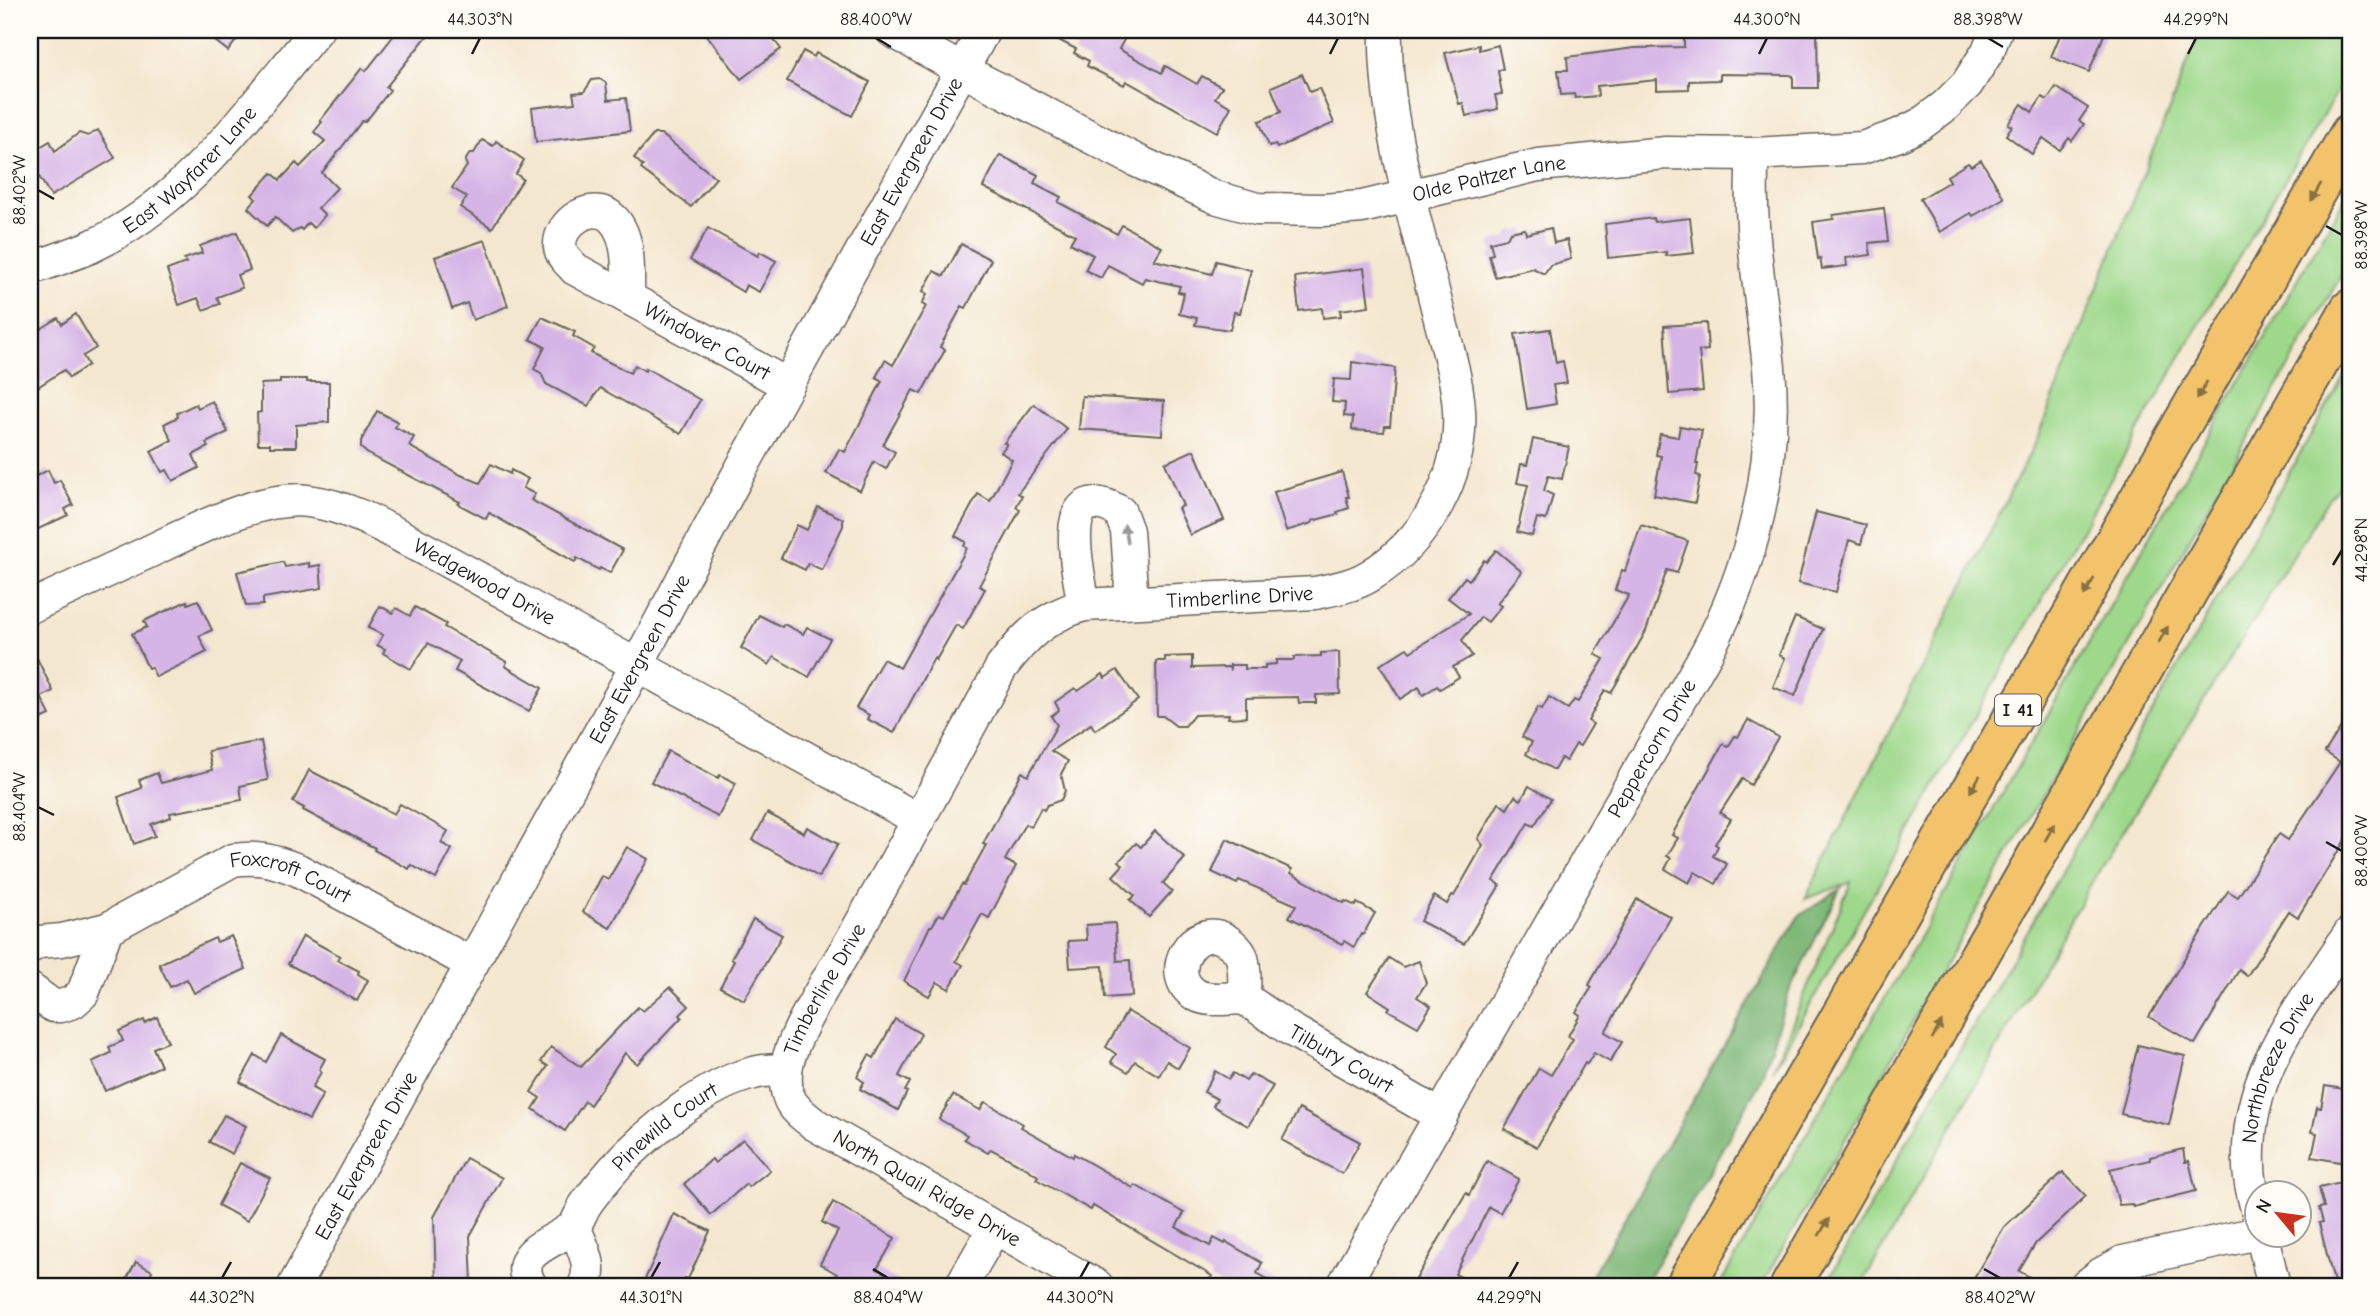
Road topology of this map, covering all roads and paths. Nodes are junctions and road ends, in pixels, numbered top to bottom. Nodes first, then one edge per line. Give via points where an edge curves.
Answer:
1 (317, 30) edge
2 (891, 30) edge
3 (984, 30) edge
4 (1386, 30) edge
5 (1996, 30) edge
6 (962, 70) junction
7 (2350, 133) edge
8 (1754, 155) junction
9 (1409, 196) junction
10 (30, 269) edge
11 (628, 297) dead end
12 (2350, 309) edge
13 (788, 385) junction
14 (1132, 601) junction
15 (1084, 605) junction
16 (30, 607) edge
17 (636, 665) junction
18 (919, 820) junction
19 (107, 929) junction
20 (2350, 933) edge
21 (30, 947) edge
22 (472, 964) junction
23 (30, 989) edge
24 (1244, 998) dead end
25 (786, 1070) junction
26 (1441, 1116) junction
27 (2251, 1180) edge
28 (574, 1226) junction
29 (995, 1227) junction
30 (2244, 1237) edge
31 (2264, 1250) edge
32 (294, 1286) edge
33 (531, 1286) edge
34 (584, 1286) edge
35 (961, 1286) edge
36 (1097, 1286) edge
37 (1343, 1286) edge
38 (1685, 1286) edge
39 (1790, 1286) edge
40 (2086, 1286) edge
41 (2274, 1286) edge

1 - 10 street, East Wayfarer Lane via 225,141 182,185 91,246
2 - 6 street, Olde Paltzer Lane
3 - 6 street, East Evergreen Drive
4 - 9 street, Timberline Drive via 1385,64
5 - 8 street, Olde Paltzer Lane via 1967,84 1910,130 1862,148
6 - 9 street, Olde Paltzer Lane via 1135,160 1215,197 1257,209 1322,211
6 - 13 street, East Evergreen Drive
7 -> 38 highway, I 41
8 - 9 street, Olde Paltzer Lane via 1665,153 1538,165
8 - 26 street, Peppercorn Drive via 1752,231 1769,371 1770,424 1762,487 1742,569 1707,652
9 - 14 street, Timberline Drive via 1459,410 1458,449 1451,474 1423,529 1370,576 1346,586 1315,593
11 - 13 street, Windover Court
39 -> 12 highway
13 - 17 street, East Evergreen Drive
14 - 15 street, Timberline Drive
14 -> 15 street via 1127,531 1120,512 1098,503 1078,513 1074,526
15 - 18 street, Timberline Drive via 1063,611 1020,643 1001,668
16 - 17 street, Wedgewood Drive via 238,513 304,500 370,520
17 - 18 street, Wedgewood Drive
17 - 22 street, East Evergreen Drive
18 - 25 street, Timberline Drive via 800,1030
19 - 21 street, Foxcroft Court
19 - 22 street, Foxcroft Court via 233,860 253,857 298,870
19 - 23 street via 83,993 73,1002 53,1006
20 - 27 street, Northbreeze Drive via 2264,1072 2249,1138
22 - 32 street, East Evergreen Drive
24 - 26 street, Tilbury Court
25 - 28 street, Pinewild Court via 754,1072 727,1082 650,1133 614,1169
25 - 29 street, North Quail Ridge Drive via 786,1095 814,1124
26 - 37 street, Peppercorn Drive
28 - 33 street, Pinewild Court via 532,1253 526,1278
28 - 34 street via 589,1264
29 - 35 street
29 - 36 street, North Quail Ridge Drive
30 - 40 street via 2123,1262
31 - 41 street

